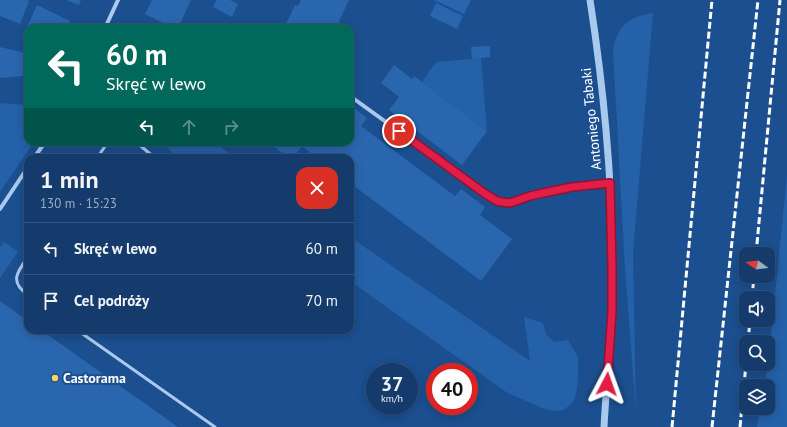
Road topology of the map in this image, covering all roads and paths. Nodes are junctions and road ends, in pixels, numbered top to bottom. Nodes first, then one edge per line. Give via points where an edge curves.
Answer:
1 (118, 0) edge
2 (590, 0) edge
3 (107, 24) edge
4 (354, 99) edge
5 (141, 146) edge
6 (150, 154) edge
7 (24, 173) edge
8 (610, 183) junction
9 (0, 209) edge
10 (24, 263) edge
11 (24, 292) edge
12 (83, 334) edge
13 (214, 427) edge
14 (604, 427) edge

1 - 3 street
2 - 8 street, Antoniego Tabaki via 602,88
4 - 8 street via 497,201 510,203 572,187
5 - 6 lane
7 - 9 street
8 - 14 street, Antoniego Tabaki via 612,312
10 - 11 lane via 17,273 16,280
12 - 13 lane

